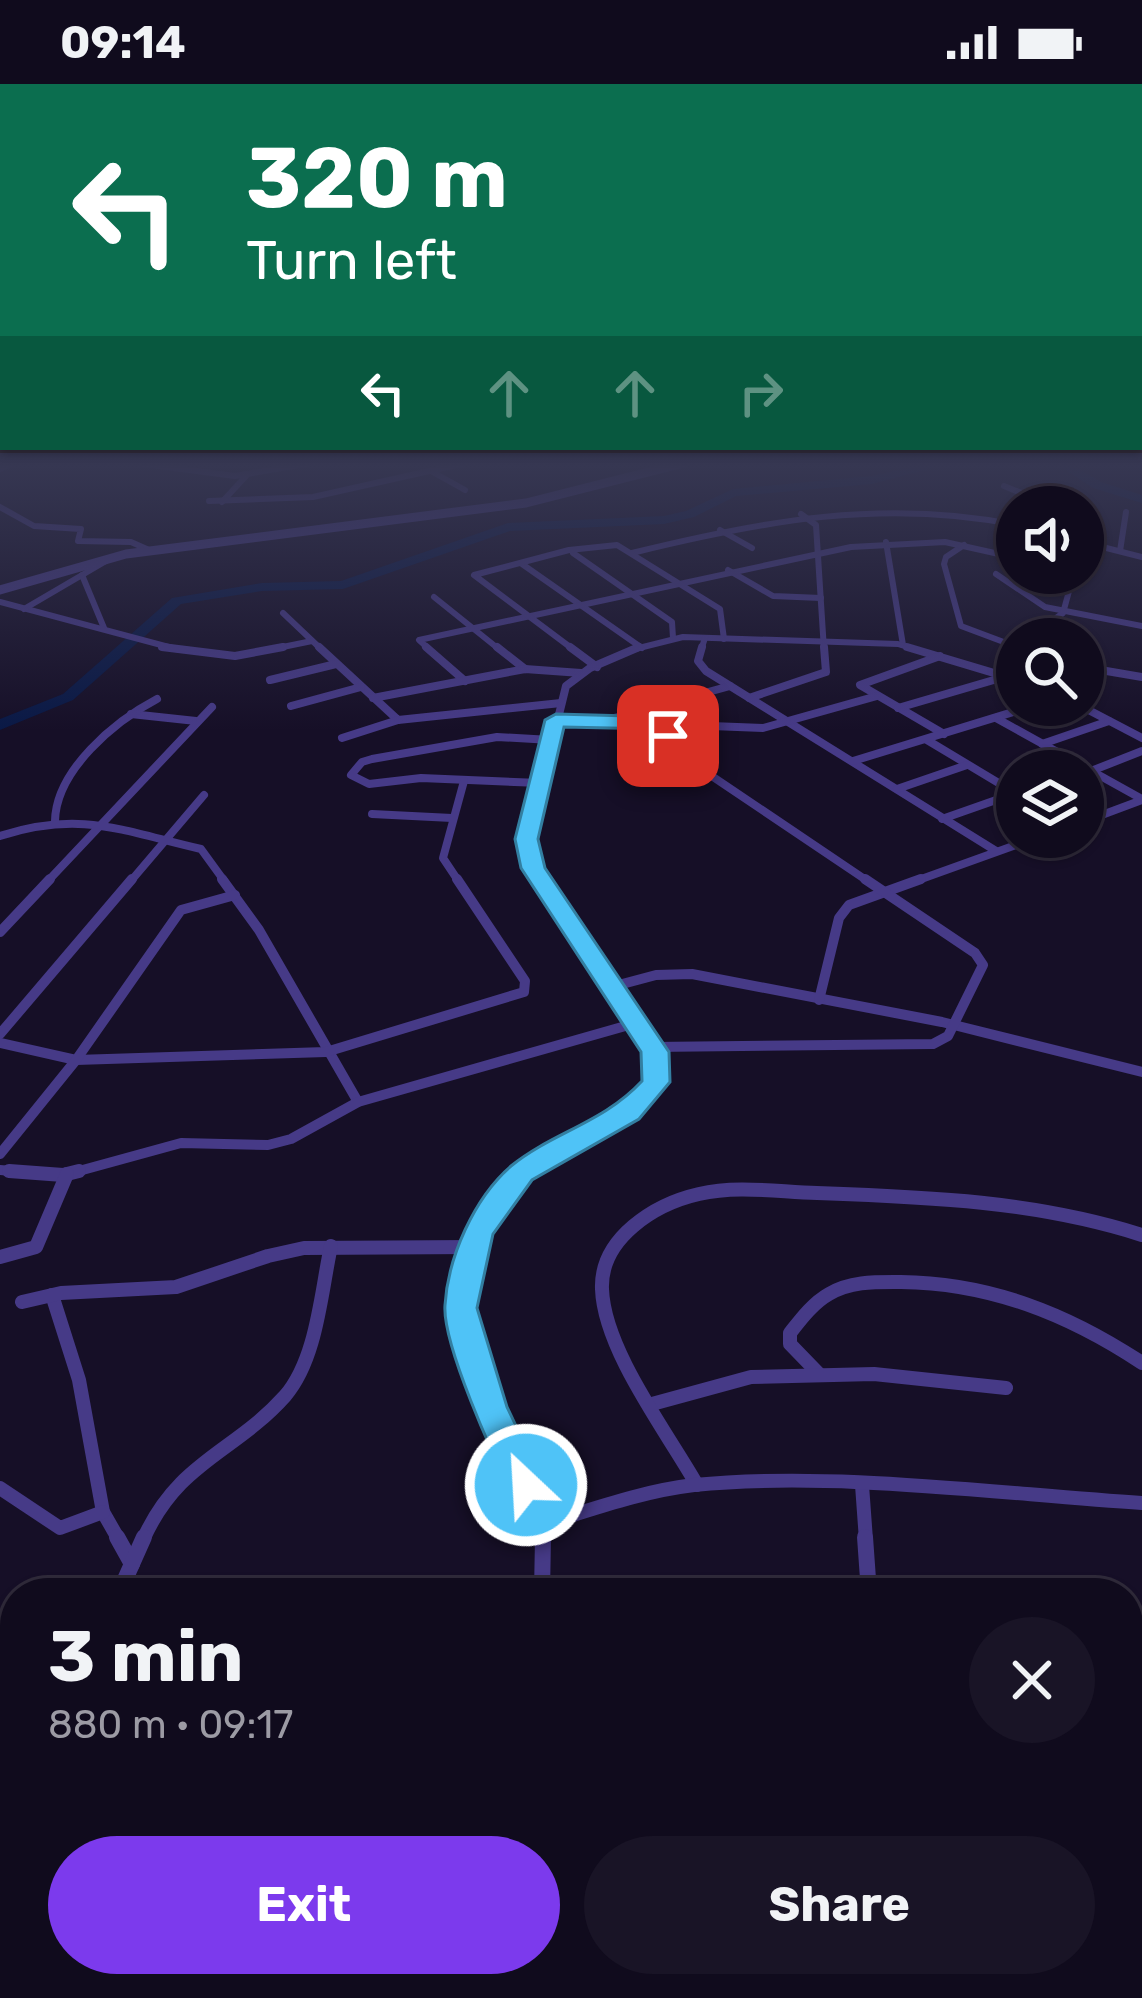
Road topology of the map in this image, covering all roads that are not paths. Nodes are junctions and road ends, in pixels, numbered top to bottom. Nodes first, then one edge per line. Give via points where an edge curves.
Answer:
1 (135, 552) edge
2 (576, 552) edge
3 (815, 552) edge
4 (817, 552) edge
5 (888, 552) edge
6 (952, 552) edge
7 (573, 553) junction
8 (632, 553) edge
9 (114, 556) junction
10 (522, 564) junction
11 (728, 570) junction
12 (82, 574) junction
13 (676, 581) junction
14 (0, 590) edge
15 (628, 592) junction
16 (1018, 594) edge
17 (1068, 594) edge
18 (434, 597) dead end
19 (821, 598) junction
20 (0, 602) edge
21 (577, 603) junction
22 (24, 609) junction
23 (283, 613) dead end
24 (1063, 613) junction
25 (525, 615) junction
26 (1056, 618) edge
27 (471, 626) junction
28 (1142, 626) edge
29 (108, 630) junction
30 (673, 638) junction
31 (705, 638) junction
32 (724, 639) junction
33 (312, 640) junction
34 (996, 640) edge
35 (825, 642) junction
36 (904, 645) junction
37 (642, 648) junction
38 (940, 656) junction
39 (336, 664) junction
40 (597, 667) junction
41 (525, 669) junction
42 (1104, 670) edge
43 (996, 673) edge
44 (581, 674) junction
45 (1142, 676) edge
46 (270, 680) dead end
47 (465, 680) junction
48 (996, 682) edge
49 (730, 686) junction
50 (361, 687) junction
51 (877, 696) junction
52 (373, 698) junction
53 (749, 698) junction
54 (157, 699) dead end
55 (560, 703) junction
56 (291, 706) dead end
57 (212, 707) dead end
58 (898, 708) junction
59 (131, 714) junction
60 (996, 718) edge
61 (1104, 718) edge
62 (398, 720) junction
63 (556, 720) junction
64 (196, 721) junction
65 (1109, 721) junction
66 (600, 722) junction
67 (790, 723) junction
68 (667, 724) junction
69 (1010, 726) edge
70 (944, 734) junction
71 (342, 738) dead end
72 (1142, 738) edge
73 (551, 740) junction
74 (927, 740) junction
75 (1042, 744) junction
76 (1053, 750) edge
77 (1142, 751) edge
78 (853, 761) junction
79 (967, 765) junction
80 (1104, 766) edge
81 (1104, 778) edge
82 (464, 782) junction
83 (996, 782) edge
84 (540, 783) junction
85 (897, 789) junction
86 (204, 794) dead end
87 (1142, 800) edge
88 (996, 801) edge
89 (373, 814) dead end
90 (1104, 814) edge
91 (452, 818) junction
92 (942, 819) junction
93 (55, 820) junction
94 (99, 824) junction
95 (0, 836) edge
96 (166, 838) junction
97 (996, 851) joint
98 (883, 893) junction
99 (235, 895) junction
100 (0, 914) edge
101 (15, 916) junction
102 (0, 932) edge
103 (611, 987) junction
104 (819, 1000) junction
105 (636, 1023) junction
106 (951, 1024) junction
107 (0, 1038) edge
108 (652, 1047) junction
109 (326, 1052) junction
110 (76, 1060) junction
111 (1142, 1072) edge
112 (358, 1102) junction
113 (0, 1154) edge
114 (0, 1170) edge
115 (67, 1174) junction
116 (1142, 1235) edge
117 (331, 1246) junction
118 (473, 1247) junction
119 (0, 1257) edge
120 (52, 1295) junction
121 (22, 1302) dead end
122 (1142, 1363) edge
123 (820, 1375) junction
124 (1006, 1388) dead end
125 (652, 1404) junction
126 (698, 1485) junction
127 (862, 1485) junction
128 (0, 1488) edge
129 (1142, 1502) edge
130 (104, 1512) junction
131 (544, 1524) junction
132 (132, 1564) junction
133 (126, 1578) edge
134 (546, 1578) edge
135 (867, 1578) edge

1 - 9 street
2 - 7 street
3 - 11 street
4 - 19 street
5 - 36 street
6 - 34 street via 944,564 961,626
7 - 10 street
7 - 15 street
8 - 13 street
9 - 12 street
9 - 14 street
10 - 21 street
10 - 25 street via 474,576
11 - 13 street
11 - 19 street via 773,596
12 - 22 street
12 - 29 street
13 - 15 street
13 - 32 street via 722,610
15 - 21 street
15 - 30 street via 672,622
16 - 24 street
17 - 24 street
18 - 27 street
19 - 35 street
20 - 22 street
21 - 25 street
21 - 37 street
22 - 29 street
23 - 33 street
24 - 26 street
24 - 28 street
25 - 27 street
25 - 40 street
27 - 41 street
27 - 47 street via 419,640
29 - 33 street via 235,656
30 - 31 street
30 - 37 street
31 - 32 street
31 - 49 street via 698,663
32 - 35 street
33 - 39 street
35 - 36 street
35 - 53 street via 821,675
36 - 38 street
37 - 40 street
38 - 43 street
38 - 51 street via 860,685
39 - 46 street
39 - 50 street
40 - 44 street
41 - 44 street
41 - 47 street
42 - 45 street
44 - 55 street
47 - 52 street
48 - 58 street
49 - 53 street
49 - 66 street
50 - 52 street
50 - 56 street
51 - 58 street
51 - 67 street
52 - 62 street
53 - 67 street
54 - 59 street
55 - 62 street
55 - 63 street
57 - 64 street
58 - 70 street
59 - 64 street
59 - 93 street via 76,766 53,806
60 - 70 street
61 - 65 street
62 - 71 street
63 - 66 street
63 - 73 street
64 - 94 street
65 - 72 street
65 - 75 street
66 - 68 street
67 - 68 street
67 - 78 street
68 - 98 street via 668,743 680,754
69 - 75 street
70 - 74 street
73 - 82 street via 497,737 372,759 351,776 369,784
73 - 84 street
74 - 78 street
74 - 79 street
75 - 76 street
77 - 80 street
78 - 85 street
79 - 83 street
79 - 85 street
81 - 87 street
82 - 84 street
82 - 91 street
84 - 103 street via 529,858
85 - 92 street
86 - 96 street
87 - 90 street
88 - 92 street
89 - 91 street
91 - 109 street via 443,858 527,988
92 - 97 street
93 - 94 street
93 - 95 street
94 - 96 street
94 - 101 street
96 - 99 street via 201,849
96 - 107 street
97 - 98 street
98 - 104 street via 843,912
98 - 106 street via 982,961
99 - 109 street
99 - 110 street via 181,910
100 - 101 street
101 - 102 street
103 - 104 street via 692,974
103 - 105 street
104 - 106 street
105 - 108 street
105 - 112 street
106 - 108 street via 942,1041 917,1046
106 - 111 street
107 - 110 street
108 - 118 street via 656,1082 647,1096 521,1174
109 - 110 street
109 - 112 street
110 - 113 street
112 - 115 street via 268,1145 181,1143
114 - 115 street
115 - 119 street via 36,1246
116 - 125 street via 1008,1205 928,1198 725,1191 682,1199 629,1228 601,1287 612,1330
117 - 118 street
117 - 120 street via 273,1254 175,1287
117 - 132 street via 308,1351 286,1395 158,1505
118 - 131 street via 461,1308 490,1407
120 - 121 street
120 - 130 street via 79,1380
122 - 123 street via 1078,1322 1006,1294 893,1282 836,1290 790,1333 790,1344
123 - 124 street
123 - 125 street via 751,1377
125 - 126 street
126 - 127 street
126 - 131 street
127 - 129 street
127 - 135 street
128 - 130 street via 60,1528
130 - 132 street
131 - 134 street
132 - 133 street

